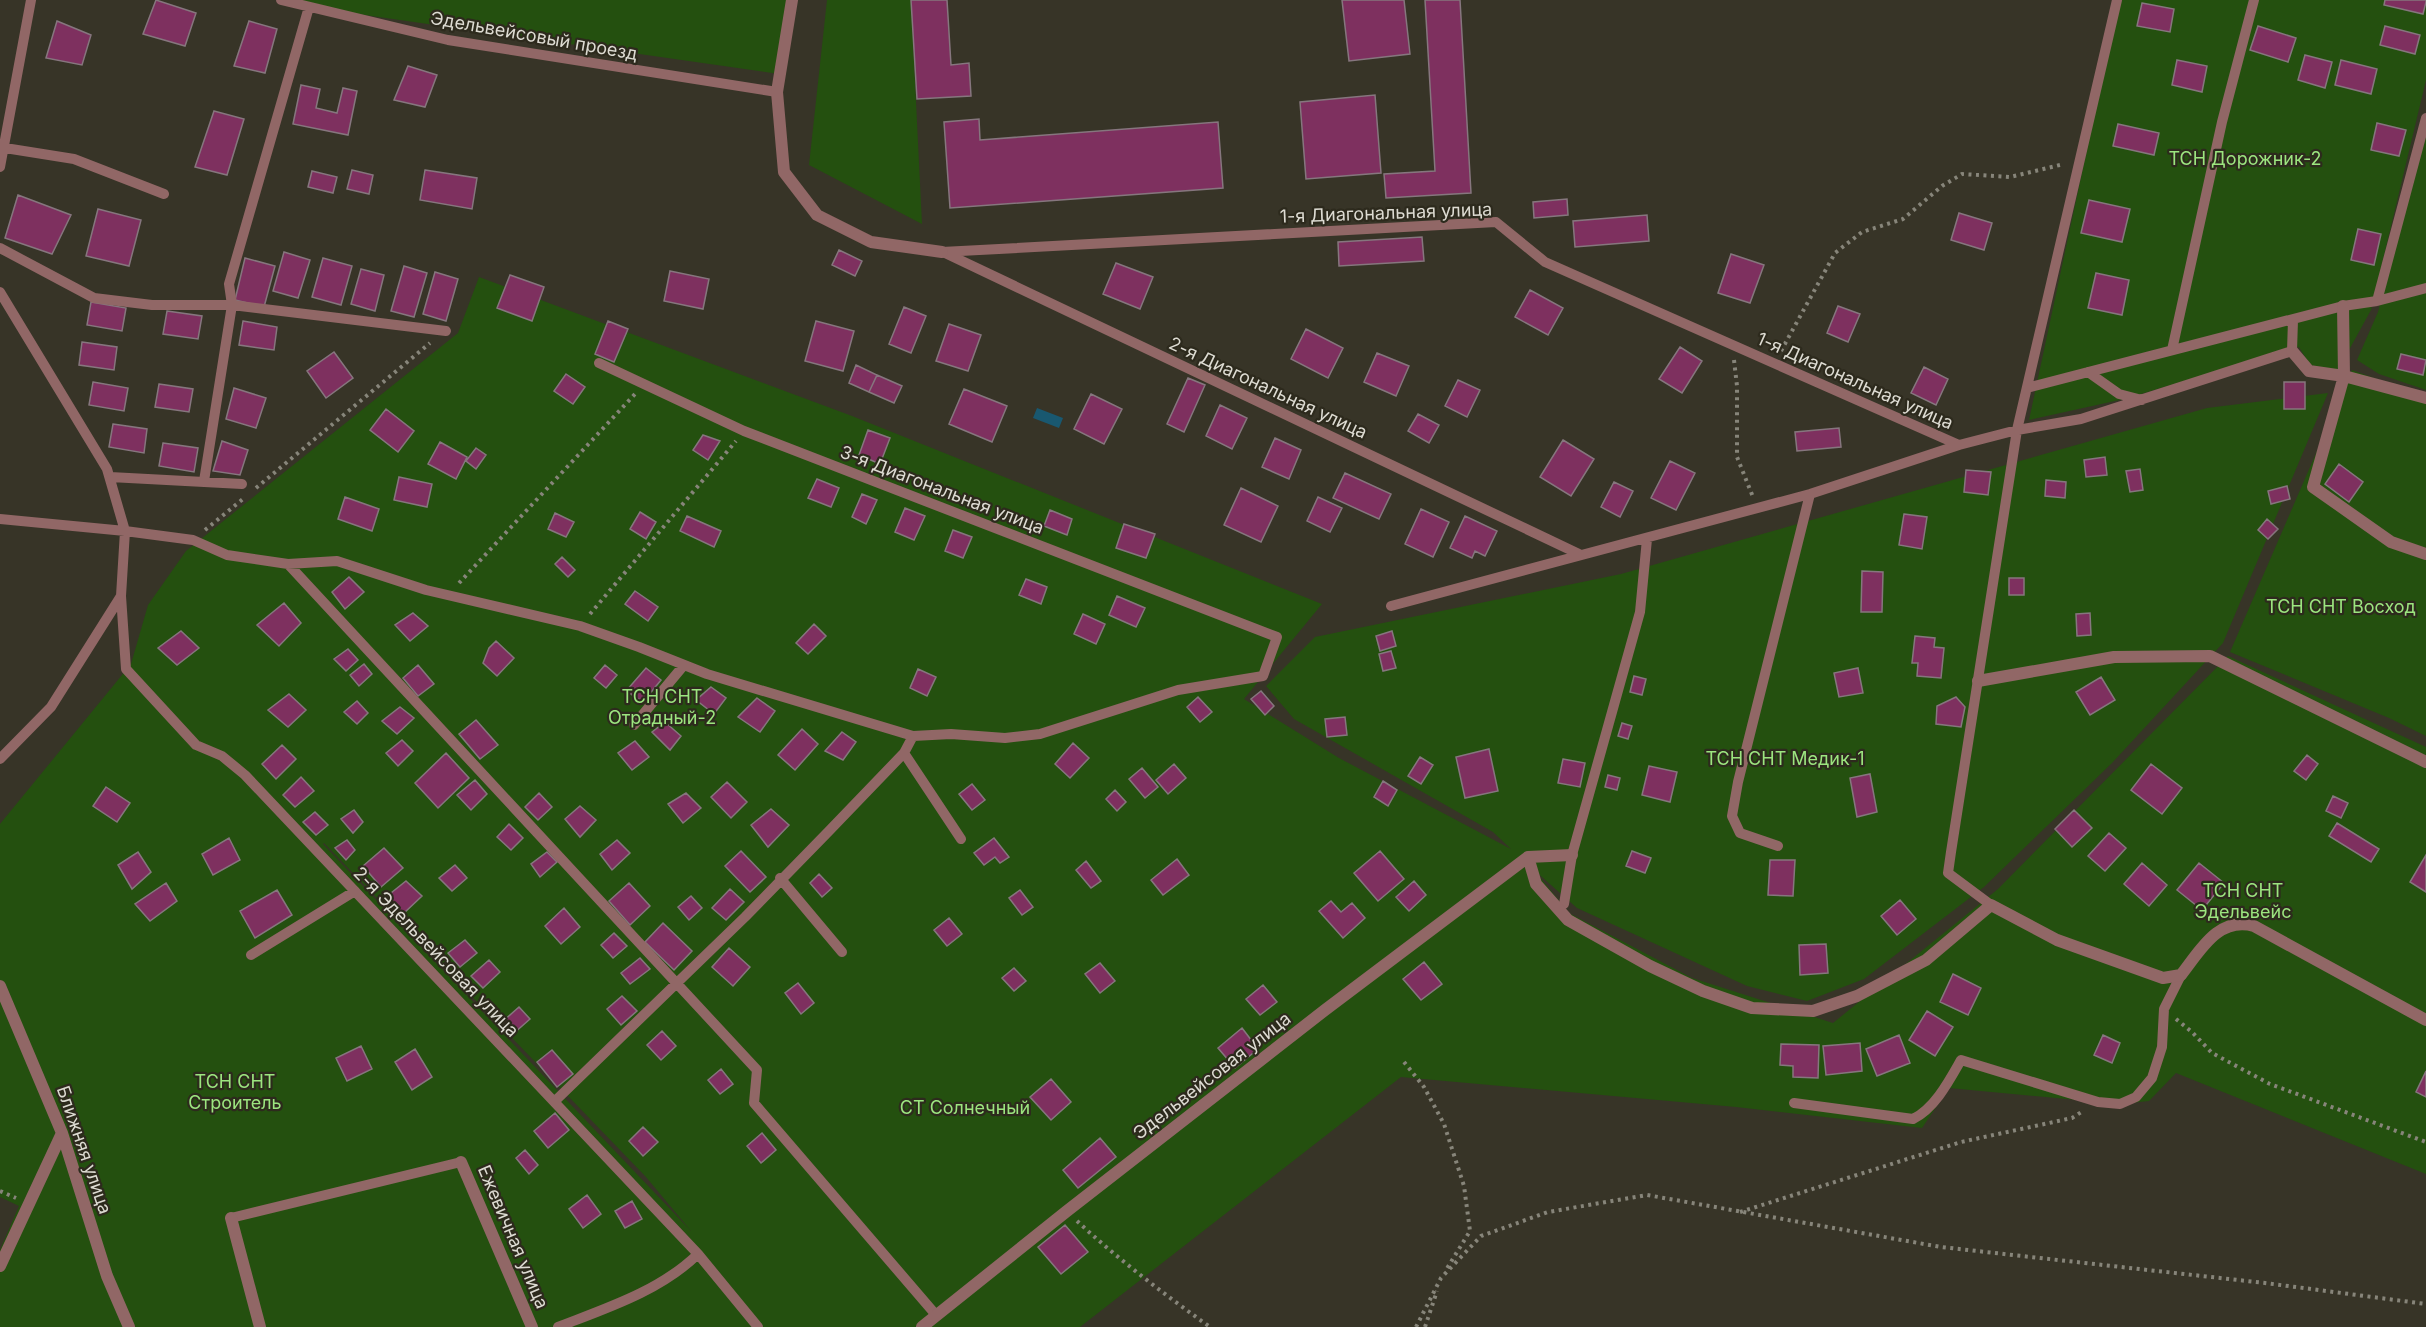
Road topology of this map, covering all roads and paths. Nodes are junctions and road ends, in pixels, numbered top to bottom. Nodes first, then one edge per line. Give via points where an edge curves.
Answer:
1 (30, 0) edge
2 (281, 0) edge
3 (792, 0) edge
4 (2117, 0) edge
5 (2254, 0) edge
6 (309, 7) junction
7 (777, 92) junction
8 (2426, 118) edge
9 (5, 148) junction
10 (2080, 160) junction
11 (0, 167) edge
12 (164, 194) dead end
13 (0, 248) edge
14 (942, 252) junction
15 (2426, 288) edge
16 (0, 292) edge
17 (2377, 301) junction
18 (232, 305) junction
19 (2343, 306) junction
20 (2294, 320) junction
21 (446, 331) joint
22 (1732, 345) junction
23 (2172, 350) junction
24 (2292, 351) junction
25 (599, 363) dead end
26 (1774, 363) junction
27 (2088, 372) junction
28 (2344, 376) junction
29 (645, 384) junction
30 (2027, 388) junction
31 (2426, 398) edge
32 (2143, 400) junction
33 (2018, 430) junction
34 (744, 431) junction
35 (1959, 445) junction
36 (110, 477) junction
37 (204, 481) junction
38 (242, 484) dead end
39 (1810, 494) junction
40 (1758, 509) junction
41 (0, 519) edge
42 (125, 531) junction
43 (1647, 539) junction
44 (193, 540) junction
45 (1579, 554) junction
46 (2426, 554) edge
47 (288, 564) junction
48 (448, 595) junction
49 (121, 596) junction
50 (1391, 606) dead end
51 (580, 626) junction
52 (684, 665) junction
53 (1978, 681) junction
54 (634, 724) dead end
55 (913, 736) junction
56 (904, 753) junction
57 (0, 759) edge
58 (2426, 762) edge
59 (962, 839) dead end
60 (1778, 846) dead end
61 (1572, 855) junction
62 (1528, 857) junction
63 (780, 879) junction
64 (355, 891) junction
65 (1564, 904) dead end
66 (1991, 905) junction
67 (842, 952) dead end
68 (251, 955) dead end
69 (2181, 975) junction
70 (676, 983) junction
71 (0, 986) edge
72 (2164, 1009) junction
73 (2426, 1020) edge
74 (1404, 1062) dead end
75 (555, 1101) junction
76 (2098, 1102) junction
77 (1794, 1103) dead end
78 (62, 1133) junction
79 (2426, 1142) edge
80 (461, 1162) joint
81 (1067, 1211) junction
82 (1739, 1212) junction
83 (231, 1218) joint
84 (698, 1254) junction
85 (0, 1266) edge
86 (1441, 1278) junction
87 (2426, 1304) edge
88 (936, 1315) junction
89 (129, 1327) edge
90 (260, 1327) edge
91 (532, 1327) edge
92 (558, 1327) edge
93 (758, 1327) edge
94 (922, 1327) edge
95 (1210, 1327) edge
96 (1416, 1327) edge
97 (1425, 1327) edge

1 - 9 lane
2 - 6 lane, Эдельвейсовый проезд
3 - 7 street
4 - 10 lane
5 - 23 lane via 2222,122
6 - 7 lane, Эдельвейсовый проезд via 448,40
6 - 18 lane via 229,284
7 - 14 street via 784,172 817,216 871,242
8 - 17 lane
9 - 11 lane
9 - 12 lane via 74,159
10 - 26 path via 2010,177 1962,174 1904,219 1862,232 1834,253
10 - 30 lane
13 - 18 lane via 94,298 152,304
14 - 22 lane, 1-я Диагональная улица via 1496,222 1545,262
14 - 45 lane, 2-я Диагональная улица
15 - 17 lane
16 - 36 lane, 2-я Эдельвейсовая улица
17 - 19 lane
18 - 21 lane
18 - 37 lane
19 - 20 lane
19 - 28 street
20 - 23 lane
20 - 24 lane
21 - 44 path
22 - 26 lane, 1-я Диагональная улица
22 - 40 path via 1737,386 1737,457
23 - 27 lane
24 - 28 street via 2309,371
24 - 32 lane
25 - 29 lane, 3-я Диагональная улица
26 - 35 lane, 1-я Диагональная улица
27 - 30 lane
27 - 32 lane via 2119,393
28 - 31 street
28 - 46 street via 2313,487 2391,542
29 - 34 lane, 3-я Диагональная улица
29 - 48 path
30 - 33 lane
32 - 33 lane via 2081,419
33 - 35 lane
33 - 53 lane
34 - 51 path
34 - 55 lane, 3-я Диагональная улица via 1277,637 1263,676 1178,690 1040,734 1005,738
35 - 39 lane
36 - 37 lane
36 - 42 lane, 2-я Эдельвейсовая улица
37 - 38 lane
39 - 40 lane
39 - 60 lane via 1732,816 1740,832
40 - 43 lane
41 - 42 lane
42 - 44 lane
42 - 49 lane, 2-я Эдельвейсовая улица
43 - 45 lane
43 - 61 lane via 1640,612
44 - 47 lane via 227,555
45 - 50 lane
47 - 48 lane via 336,561
47 - 70 lane
48 - 51 lane
49 - 57 lane via 51,707
49 - 64 lane, 2-я Эдельвейсовая улица via 126,669 196,745 222,756 244,775
51 - 52 lane
52 - 54 lane
52 - 55 lane
53 - 58 street via 2114,657 2210,656
53 - 66 lane via 1948,873
55 - 56 lane
56 - 59 lane
56 - 63 lane
61 - 62 street
61 - 65 lane
62 - 66 street via 1536,884 1568,920 1661,971 1752,1008 1813,1011 1857,996 1926,960
62 - 81 street, Эдельвейсовая улица
63 - 67 lane
63 - 70 lane
64 - 68 lane
64 - 75 lane, 2-я Эдельвейсовая улица
66 - 69 street via 2056,940 2118,963 2163,978
69 - 72 lane
69 - 73 street via 2214,933 2243,923
70 - 75 lane
70 - 88 lane via 757,1070 754,1103
71 - 78 street, Ближняя улица
72 - 76 lane via 2162,1047 2152,1078 2136,1097 2120,1104
72 - 79 path via 2212,1053 2270,1084
74 - 86 path via 1424,1087 1444,1124 1464,1186 1470,1231
75 - 84 lane, 2-я Эдельвейсовая улица
76 - 77 lane via 1961,1060 1923,1114 1913,1119
76 - 82 path via 2072,1118 1961,1142
78 - 85 street
78 - 89 street, Ближняя улица via 107,1276
80 - 83 lane
80 - 91 street, Ежевичная улица
81 - 88 street, Эдельвейсовая улица
81 - 95 path via 1115,1256
82 - 86 path via 1647,1195 1548,1212 1481,1236
82 - 87 path via 1941,1247
83 - 90 street
84 - 92 lane via 684,1268 632,1298
84 - 93 lane, 2-я Эдельвейсовая улица
86 - 96 path
86 - 97 path
88 - 94 street, Эдельвейсовая улица

